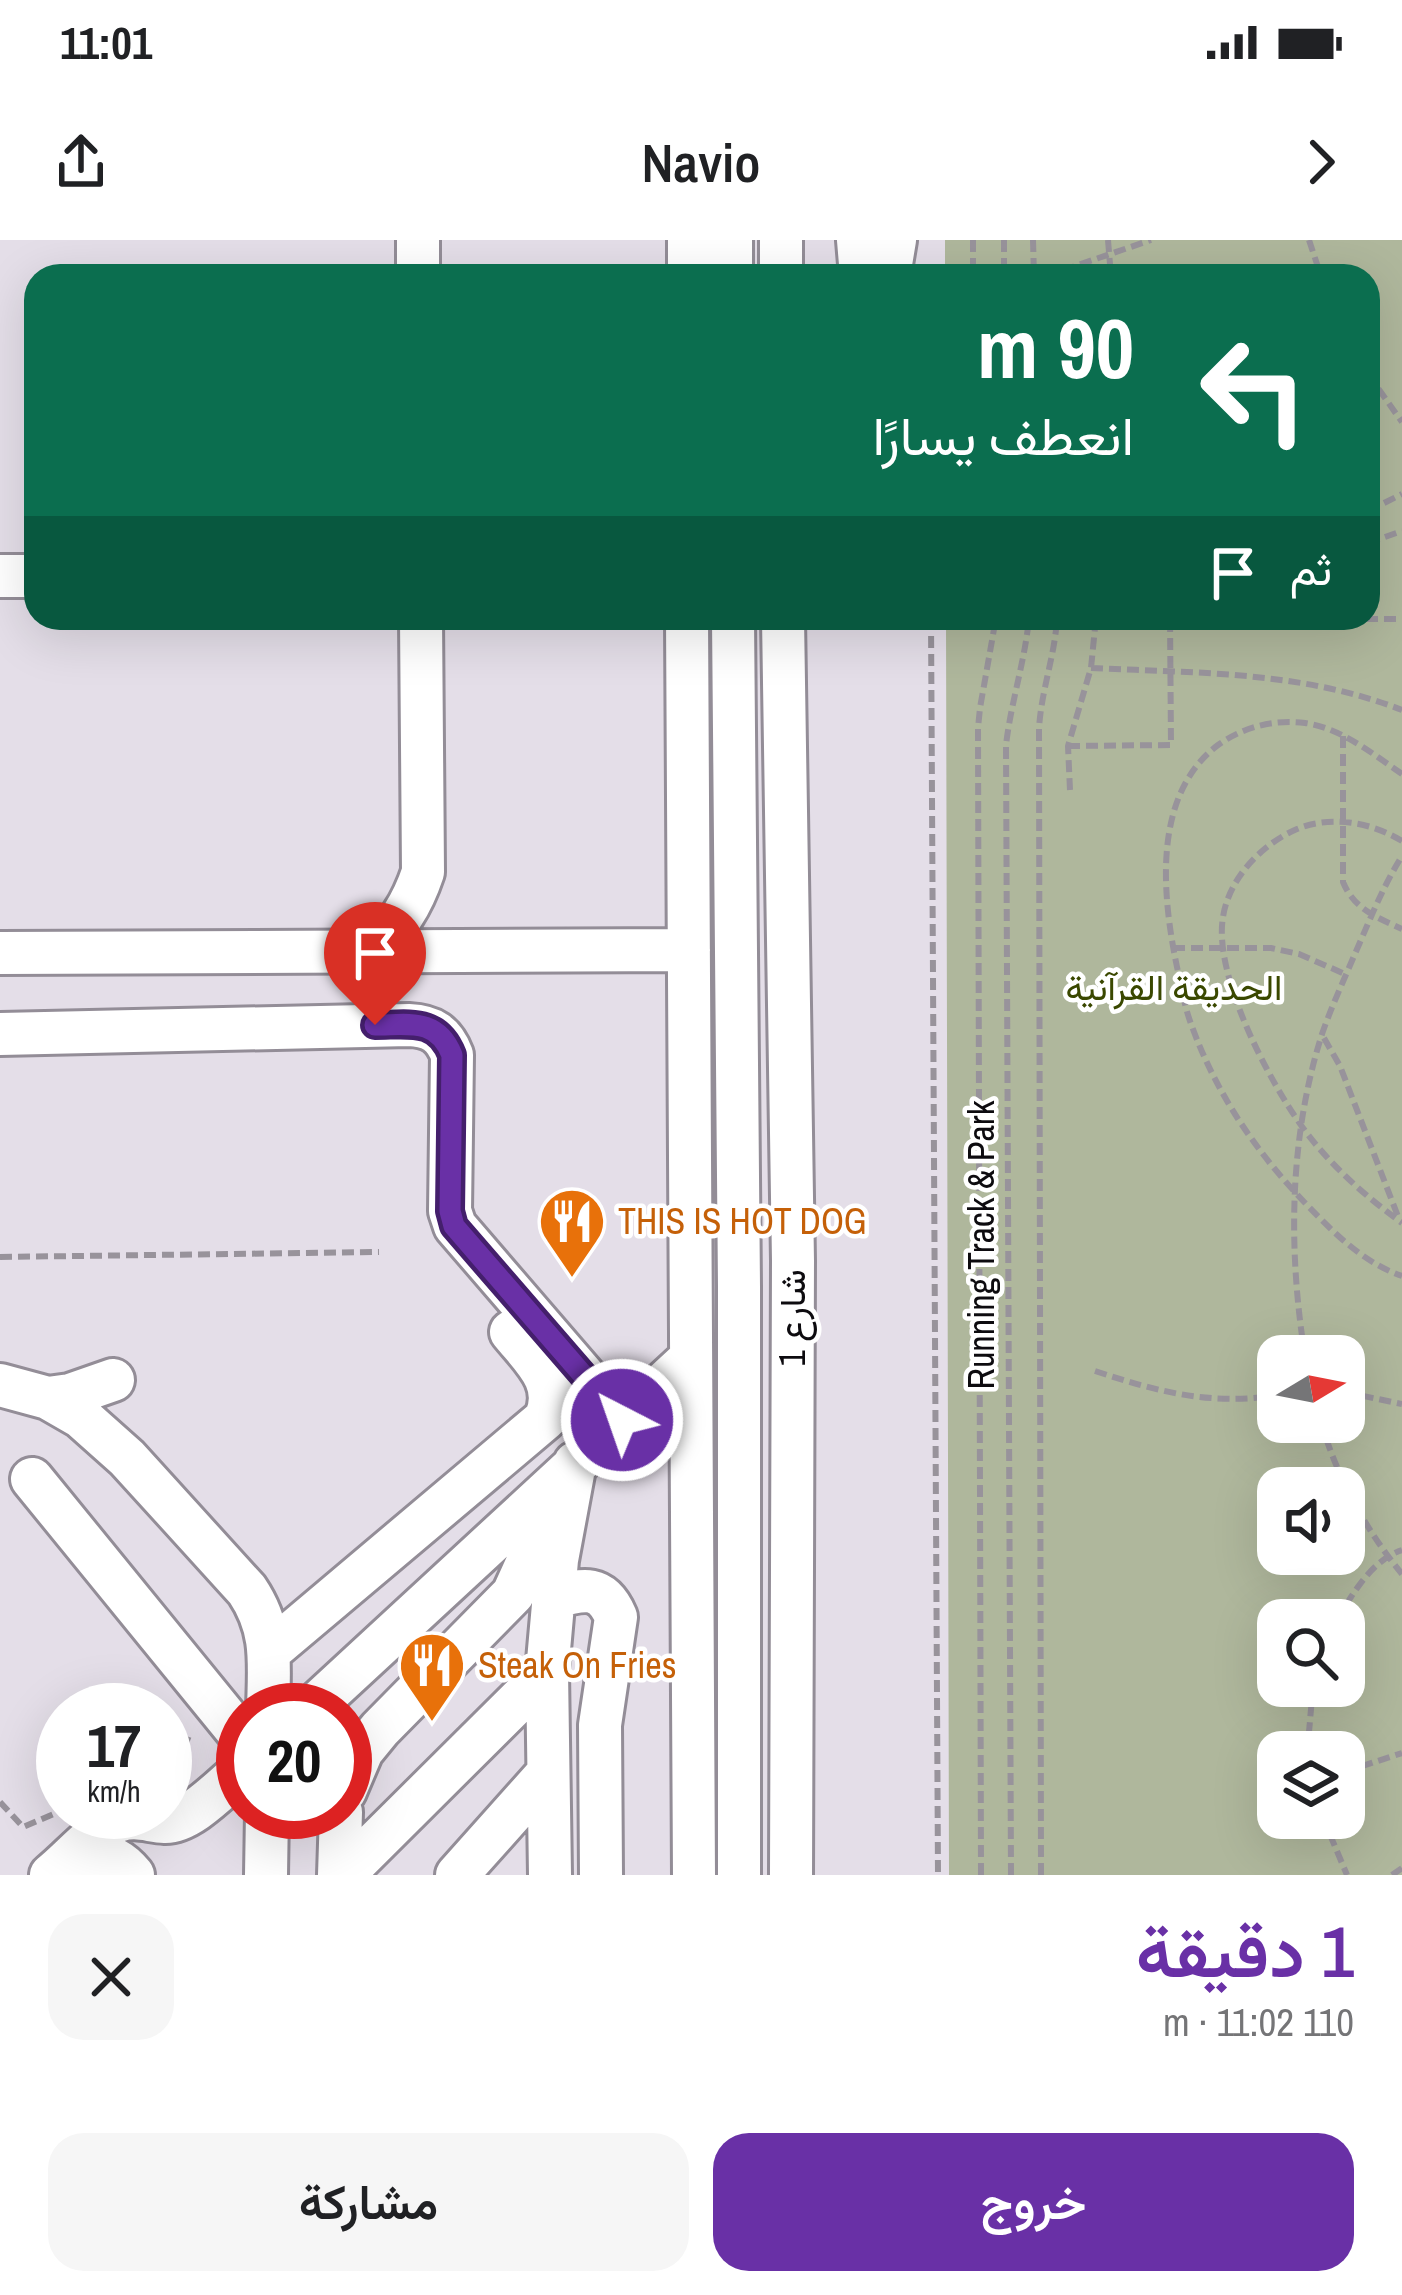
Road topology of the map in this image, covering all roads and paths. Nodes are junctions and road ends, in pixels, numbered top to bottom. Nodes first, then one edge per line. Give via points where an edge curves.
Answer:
1 (1108, 240) edge
2 (1151, 240) edge
3 (1108, 254) junction
4 (1080, 264) edge
5 (1109, 264) edge
6 (1380, 391) edge
7 (1402, 422) edge
8 (421, 630) edge
9 (687, 630) edge
10 (733, 630) edge
11 (783, 630) edge
12 (932, 630) edge
13 (994, 630) edge
14 (1028, 630) edge
15 (1057, 630) edge
16 (1095, 630) edge
17 (1170, 630) edge
18 (1091, 668) junction
19 (1170, 672) junction
20 (1402, 710) edge
21 (1343, 736) junction
22 (1068, 746) junction
23 (1402, 774) edge
24 (1070, 790) dead end
25 (1342, 822) junction
26 (1402, 842) edge
27 (1402, 856) edge
28 (423, 872) junction
29 (1371, 915) junction
30 (1402, 928) edge
31 (1173, 948) junction
32 (1222, 948) junction
33 (475, 950) junction
34 (689, 950) junction
35 (371, 951) junction
36 (0, 953) edge
37 (1346, 974) junction
38 (0, 1034) edge
39 (1322, 1035) junction
40 (1302, 1126) junction
41 (1295, 1193) junction
42 (1401, 1224) edge
43 (379, 1252) dead end
44 (0, 1257) edge
45 (453, 1261) dead end
46 (1402, 1276) edge
47 (1301, 1335) edge
48 (692, 1358) junction
49 (556, 1364) junction
50 (1095, 1372) dead end
51 (113, 1381) dead end
52 (14, 1393) edge
53 (1365, 1396) edge
54 (1257, 1398) edge
55 (1402, 1404) edge
56 (622, 1420) junction
57 (1327, 1443) edge
58 (575, 1463) junction
59 (32, 1479) dead end
60 (534, 1502) junction
61 (1402, 1550) edge
62 (1386, 1555) junction
63 (1402, 1574) edge
64 (554, 1598) junction
65 (1350, 1599) edge
66 (270, 1651) junction
67 (547, 1672) junction
68 (269, 1683) edge
69 (339, 1683) edge
70 (216, 1705) edge
71 (372, 1739) edge
72 (1402, 1753) edge
73 (1365, 1765) edge
74 (548, 1773) junction
75 (216, 1792) edge
76 (0, 1802) edge
77 (36, 1821) edge
78 (267, 1839) edge
79 (340, 1839) edge
80 (1332, 1839) edge
81 (541, 1864) edge
82 (61, 1867) edge
83 (1402, 1868) edge
84 (133, 1875) edge
85 (266, 1875) edge
86 (341, 1875) edge
87 (457, 1875) edge
88 (601, 1875) edge
89 (694, 1875) edge
90 (739, 1875) edge
91 (791, 1875) edge
92 (938, 1875) edge
93 (981, 1875) edge
94 (1011, 1875) edge
95 (1041, 1875) edge
96 (1347, 1875) edge
97 (1392, 1875) edge

1 - 3 path
2 - 3 path
3 - 4 path
3 - 5 path
6 - 7 path
8 - 28 street
9 - 34 street
10 - 90 street, شارع 1
11 - 91 street, شارع 1
12 - 92 path
13 - 93 path via 979,728
14 - 94 path, Running Track & Park via 1006,745
15 - 95 path via 1039,729
16 - 18 path
17 - 19 path
18 - 19 path
18 - 22 path
19 - 20 path via 1283,679
19 - 22 path via 1171,745
21 - 23 path
21 - 25 path
21 - 31 path via 1307,723 1269,723 1234,734 1203,757 1181,788 1168,840
22 - 24 path
25 - 26 path
25 - 29 path via 1342,882
25 - 32 path via 1309,824 1254,858 1234,884
27 - 29 path
28 - 33 street via 443,915
28 - 35 street via 404,916
29 - 30 path
29 - 37 path
31 - 32 path
31 - 41 path via 1214,1080
32 - 37 path via 1286,950
32 - 40 path via 1240,1011
33 - 34 street
33 - 35 street
34 - 48 street
35 - 36 street
37 - 39 path
38 - 49 street via 410,1025 437,1031 452,1055 452,1219
39 - 40 path
39 - 42 path
40 - 41 path
40 - 42 path
41 - 46 path via 1360,1254
41 - 47 path
43 - 44 path
45 - 49 street
48 - 56 street
48 - 89 street
49 - 56 street
49 - 66 street via 550,1408 537,1428
50 - 54 path via 1208,1400
51 - 52 street
52 - 66 street via 81,1417 127,1458 248,1590
53 - 55 path
56 - 58 street
57 - 62 path
58 - 60 street
58 - 64 street
59 - 70 street
60 - 69 street
60 - 71 street via 528,1561 513,1594
61 - 62 path
62 - 63 path
62 - 65 path
64 - 67 street
64 - 88 street via 586,1590 616,1617 600,1725
66 - 68 street
67 - 74 street
67 - 86 street
72 - 73 path
74 - 81 street
74 - 87 street
75 - 82 street via 167,1822 111,1824
76 - 77 path via 22,1827
78 - 85 street
79 - 86 street
80 - 96 path
82 - 84 street via 96,1854
83 - 97 path

